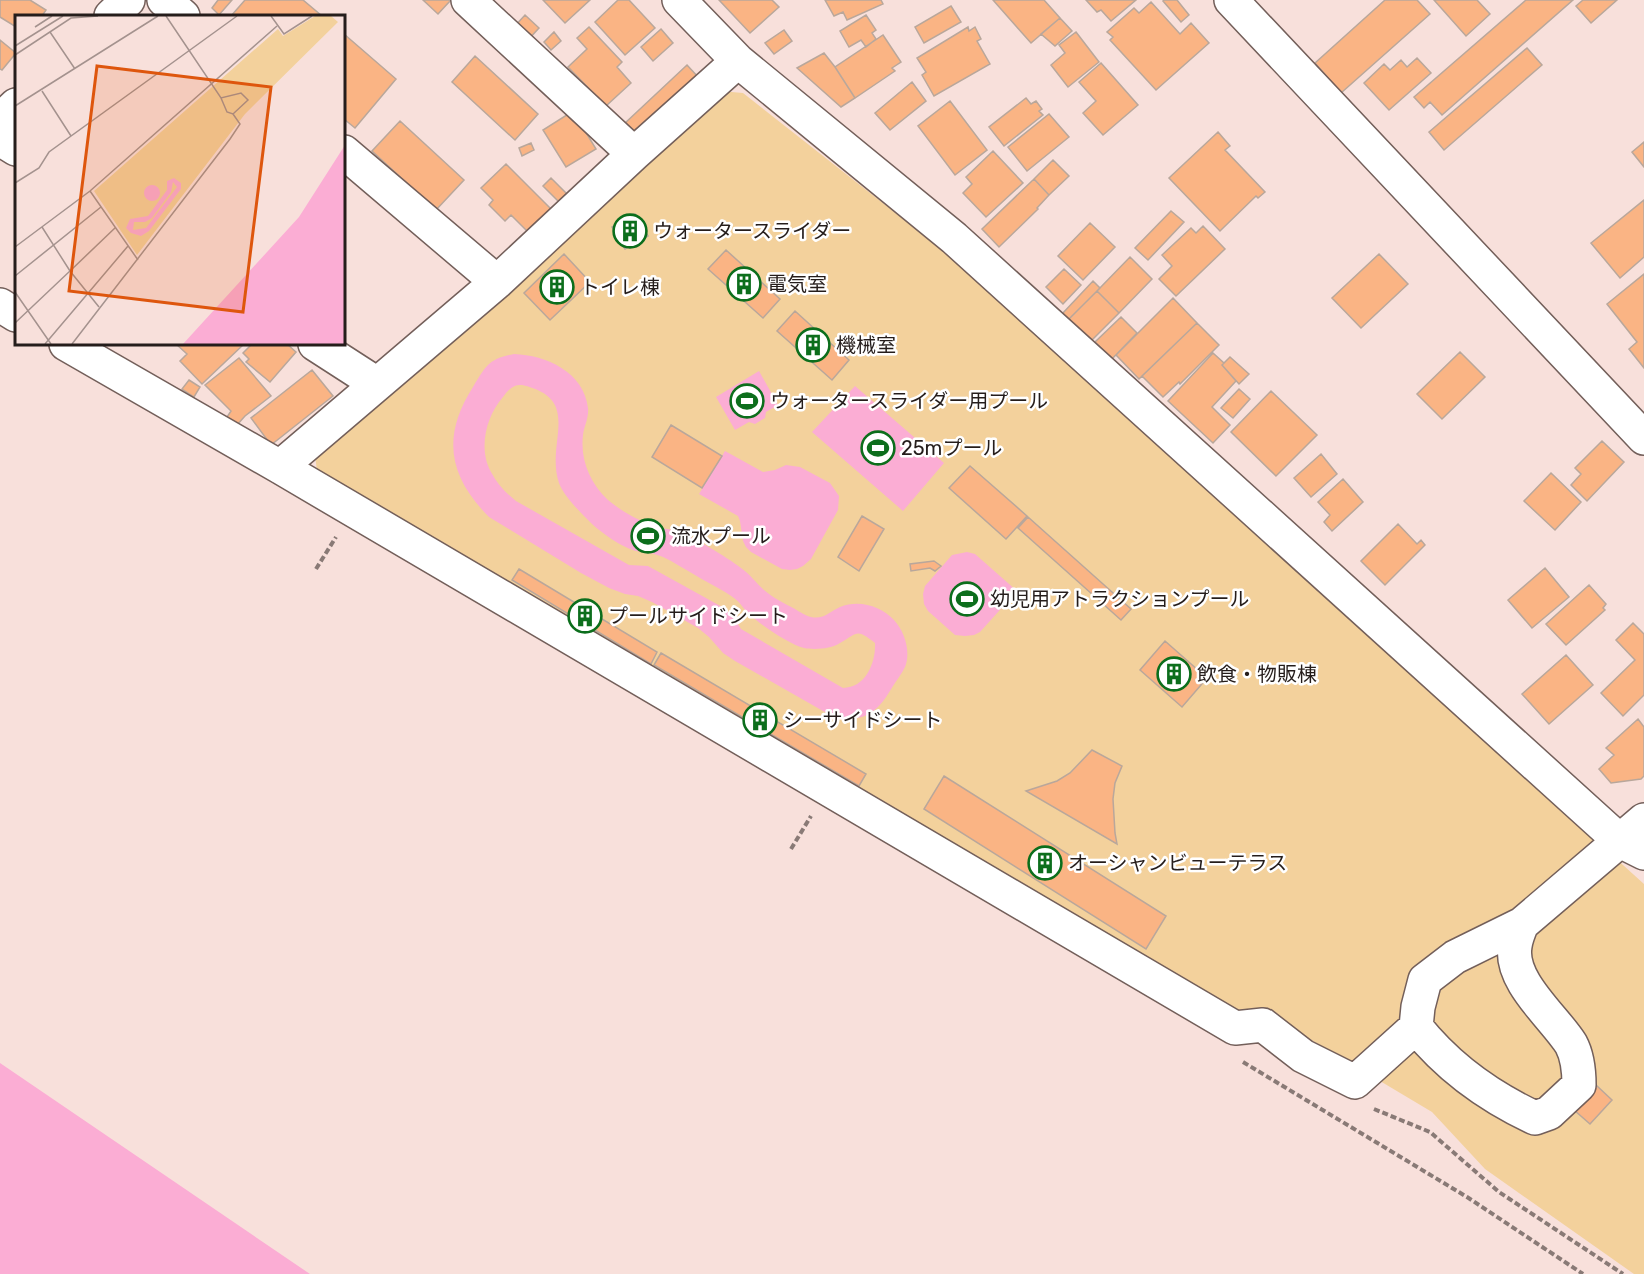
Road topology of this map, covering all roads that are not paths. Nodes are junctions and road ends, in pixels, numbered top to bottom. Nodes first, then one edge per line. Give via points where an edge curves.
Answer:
1 (128, 0) edge
2 (164, 0) edge
3 (468, 0) edge
4 (679, 0) edge
5 (1232, 0) edge
6 (112, 15) edge
7 (182, 15) edge
8 (738, 61) junction
9 (15, 106) edge
10 (0, 120) edge
11 (0, 139) edge
12 (15, 148) edge
13 (345, 153) edge
14 (634, 154) junction
15 (497, 282) junction
16 (0, 305) edge
17 (15, 314) edge
18 (68, 345) edge
19 (317, 345) edge
20 (377, 384) junction
21 (1644, 438) edge
22 (280, 467) junction
23 (1636, 838) edge
24 (1522, 924) junction
25 (1416, 1027) junction

1 - 6 street
2 - 7 street
3 - 14 street
4 - 8 street
5 - 21 street
8 - 14 street
8 - 23 street via 954,237
9 - 10 street
11 - 12 street
13 - 15 street
14 - 15 street
15 - 20 street
16 - 17 street
18 - 22 street
19 - 20 street
20 - 22 street
22 - 25 street via 1235,1028 1263,1026 1302,1056 1355,1082
23 - 24 street
24 - 25 street via 1455,957 1425,980
24 - 25 street via 1514,947 1517,968 1529,991 1571,1046 1579,1066 1579,1085 1549,1113 1535,1118 1473,1082 1432,1047

